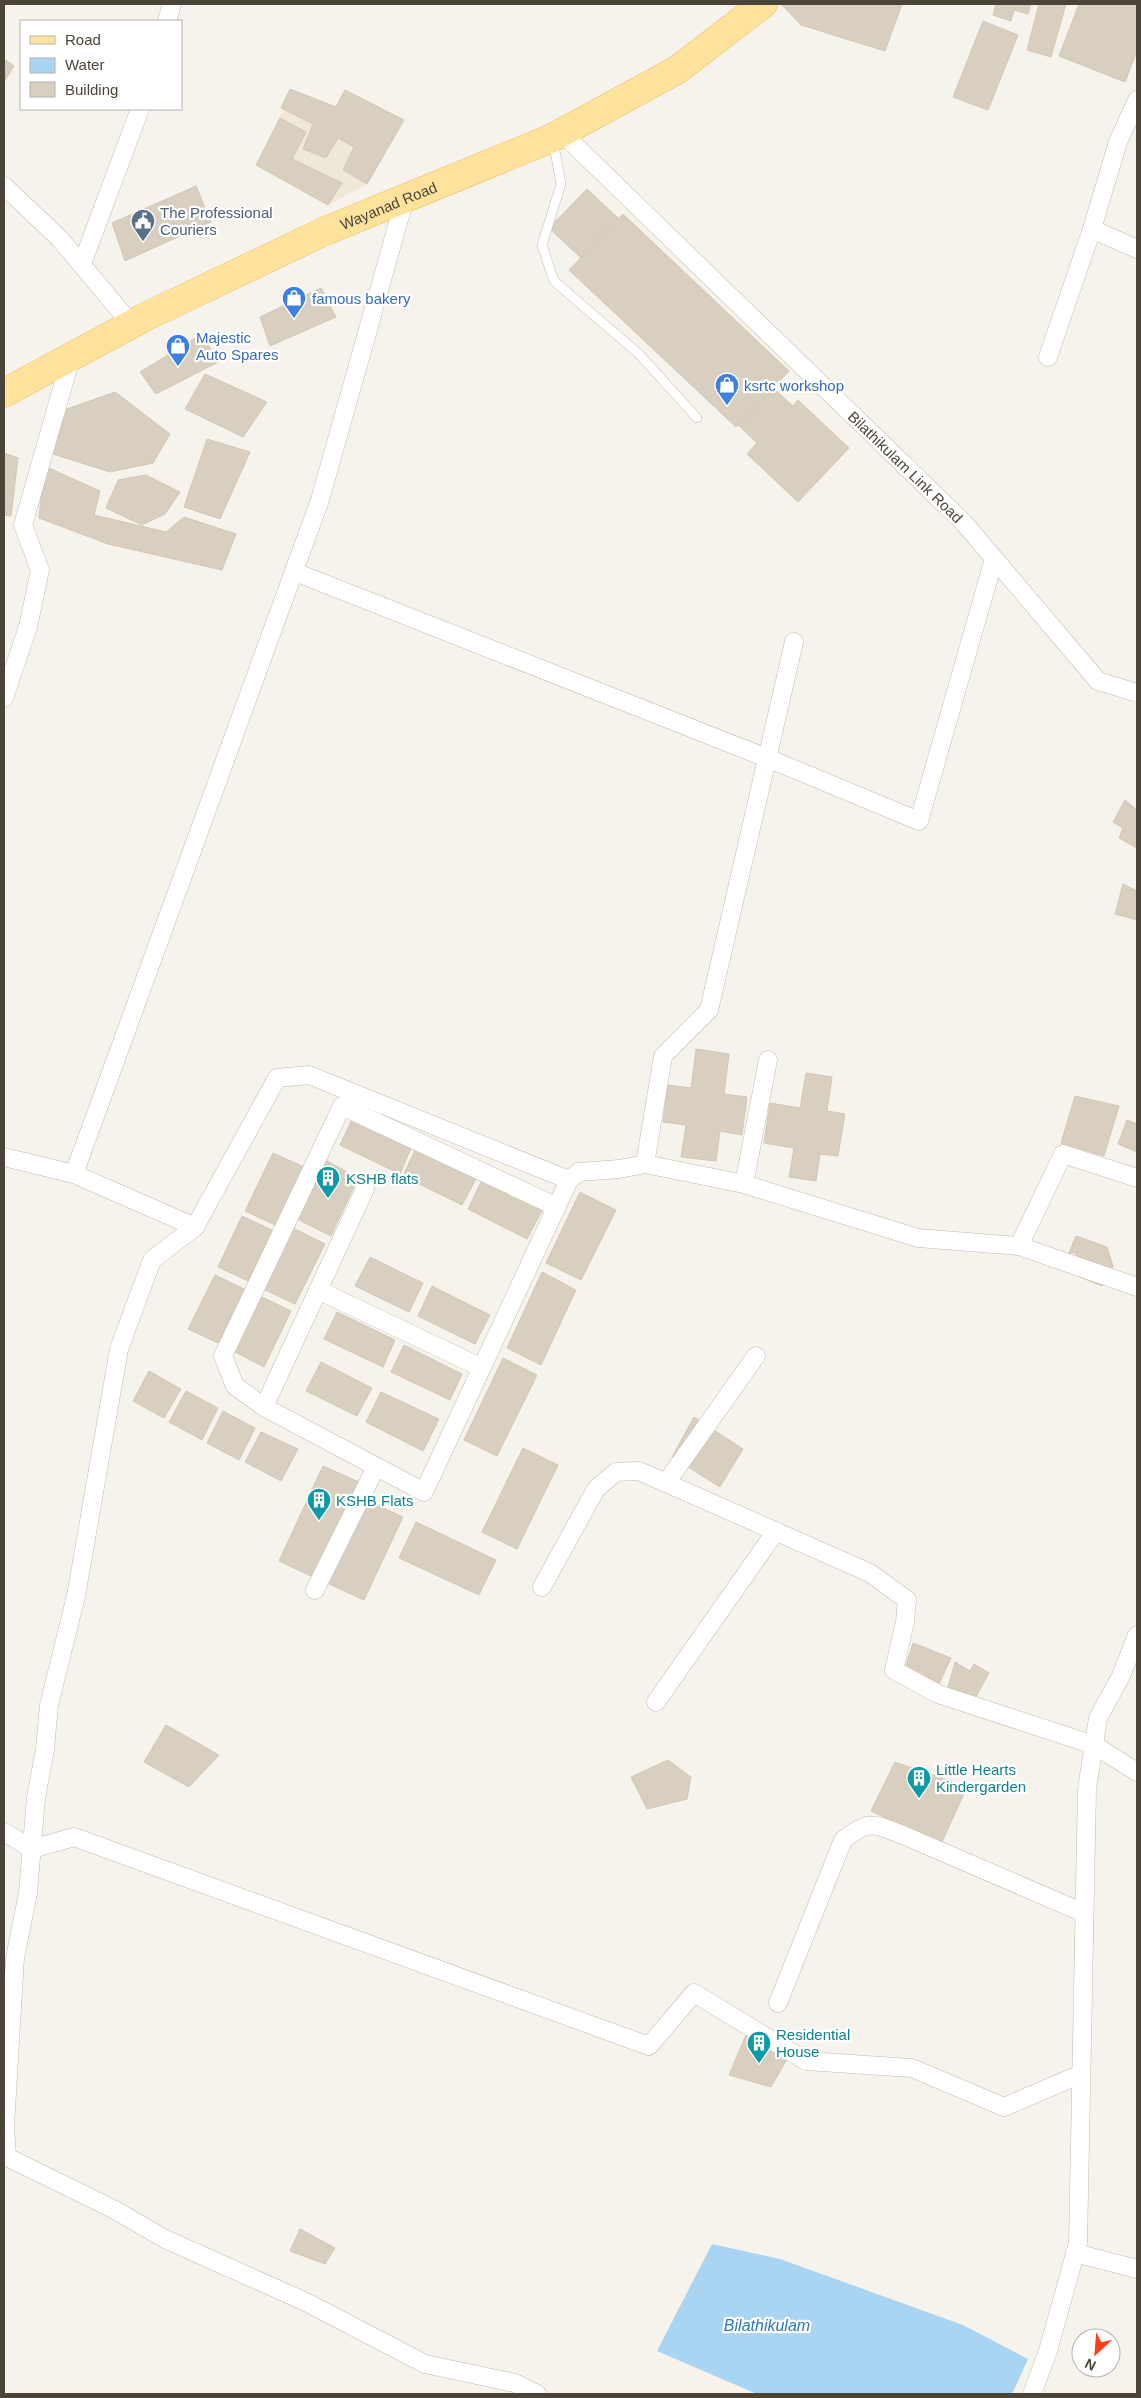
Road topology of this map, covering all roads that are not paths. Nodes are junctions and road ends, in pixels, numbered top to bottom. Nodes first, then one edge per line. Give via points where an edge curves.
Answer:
1 (172, 4) edge
2 (763, 4) edge
3 (167, 20) edge
4 (1137, 100) edge
5 (140, 110) edge
6 (557, 135) junction
7 (4, 186) edge
8 (405, 198) junction
9 (1092, 229) junction
10 (1137, 249) edge
11 (82, 264) junction
12 (131, 324) junction
13 (72, 354) junction
14 (1048, 357) dead end
15 (4, 393) edge
16 (697, 418) dead end
17 (994, 559) junction
18 (295, 572) junction
19 (794, 642) dead end
20 (1137, 693) edge
21 (4, 698) edge
22 (767, 758) junction
23 (768, 1060) dead end
24 (4, 1157) edge
25 (645, 1164) junction
26 (74, 1174) junction
27 (1137, 1178) edge
28 (569, 1180) junction
29 (744, 1184) junction
30 (365, 1189) dead end
31 (557, 1207) junction
32 (195, 1227) junction
33 (1019, 1246) junction
34 (1137, 1287) edge
35 (318, 1290) junction
36 (756, 1356) dead end
37 (482, 1368) junction
38 (264, 1407) junction
39 (376, 1467) junction
40 (666, 1483) junction
41 (776, 1531) junction
42 (542, 1587) dead end
43 (315, 1590) dead end
44 (1137, 1635) edge
45 (656, 1702) dead end
46 (1094, 1745) junction
47 (1137, 1772) edge
48 (4, 1832) edge
49 (32, 1849) junction
50 (1084, 1913) junction
51 (778, 2003) dead end
52 (1081, 2074) junction
53 (4, 2125) edge
54 (5, 2160) edge
55 (1075, 2253) junction
56 (1137, 2269) edge
57 (537, 2394) edge
58 (1032, 2394) edge

1 - 3 street
2 - 6 main road, Wayanad Road via 677,70
4 - 9 street via 1118,142
5 - 11 street
6 - 8 main road, Wayanad Road
6 - 16 lane via 561,184 542,245 554,281 639,354
6 - 17 street, Bilathikulam Link Road via 964,523
7 - 11 street
8 - 12 main road, Wayanad Road via 323,232
8 - 18 street via 320,500
9 - 10 street
9 - 14 street
11 - 12 street
12 - 13 main road, Wayanad Road
13 - 15 main road, Wayanad Road
13 - 21 street via 23,525 40,570 28,628
17 - 20 street, Bilathikulam Link Road via 1098,681
17 - 22 street via 919,821
18 - 22 street
18 - 26 street
19 - 22 street
22 - 25 street via 709,1010 663,1056
23 - 29 street
24 - 26 street
25 - 28 street via 619,1169 592,1169
25 - 29 street
26 - 32 street
27 - 33 street via 1064,1154
28 - 31 street
28 - 32 street via 309,1075 277,1078
29 - 33 street via 918,1238
30 - 35 street
31 - 37 street
31 - 38 street via 342,1106 223,1356 235,1386
32 - 49 street via 152,1260 119,1349 76,1596 49,1705
33 - 34 street
35 - 37 street
35 - 38 street
36 - 40 street
37 - 39 street via 424,1492
38 - 39 street
39 - 43 street
40 - 41 street
40 - 42 street via 639,1471 616,1472 596,1489
41 - 45 street
41 - 46 street via 870,1573 907,1600 894,1670 938,1694
44 - 46 street via 1121,1676 1098,1718
46 - 47 street
46 - 50 street via 1087,1789
48 - 49 street
49 - 52 street via 74,1837 649,2046 694,1993 806,2061 912,2068 1004,2107
49 - 53 street via 28,1892 15,1958
50 - 51 street via 903,1835 876,1825 860,1826 843,1840
50 - 52 street
52 - 55 street via 1078,2243
53 - 54 street
54 - 57 street via 115,2210 165,2239 306,2302 425,2364 515,2382
55 - 56 street
55 - 58 street via 1048,2351

